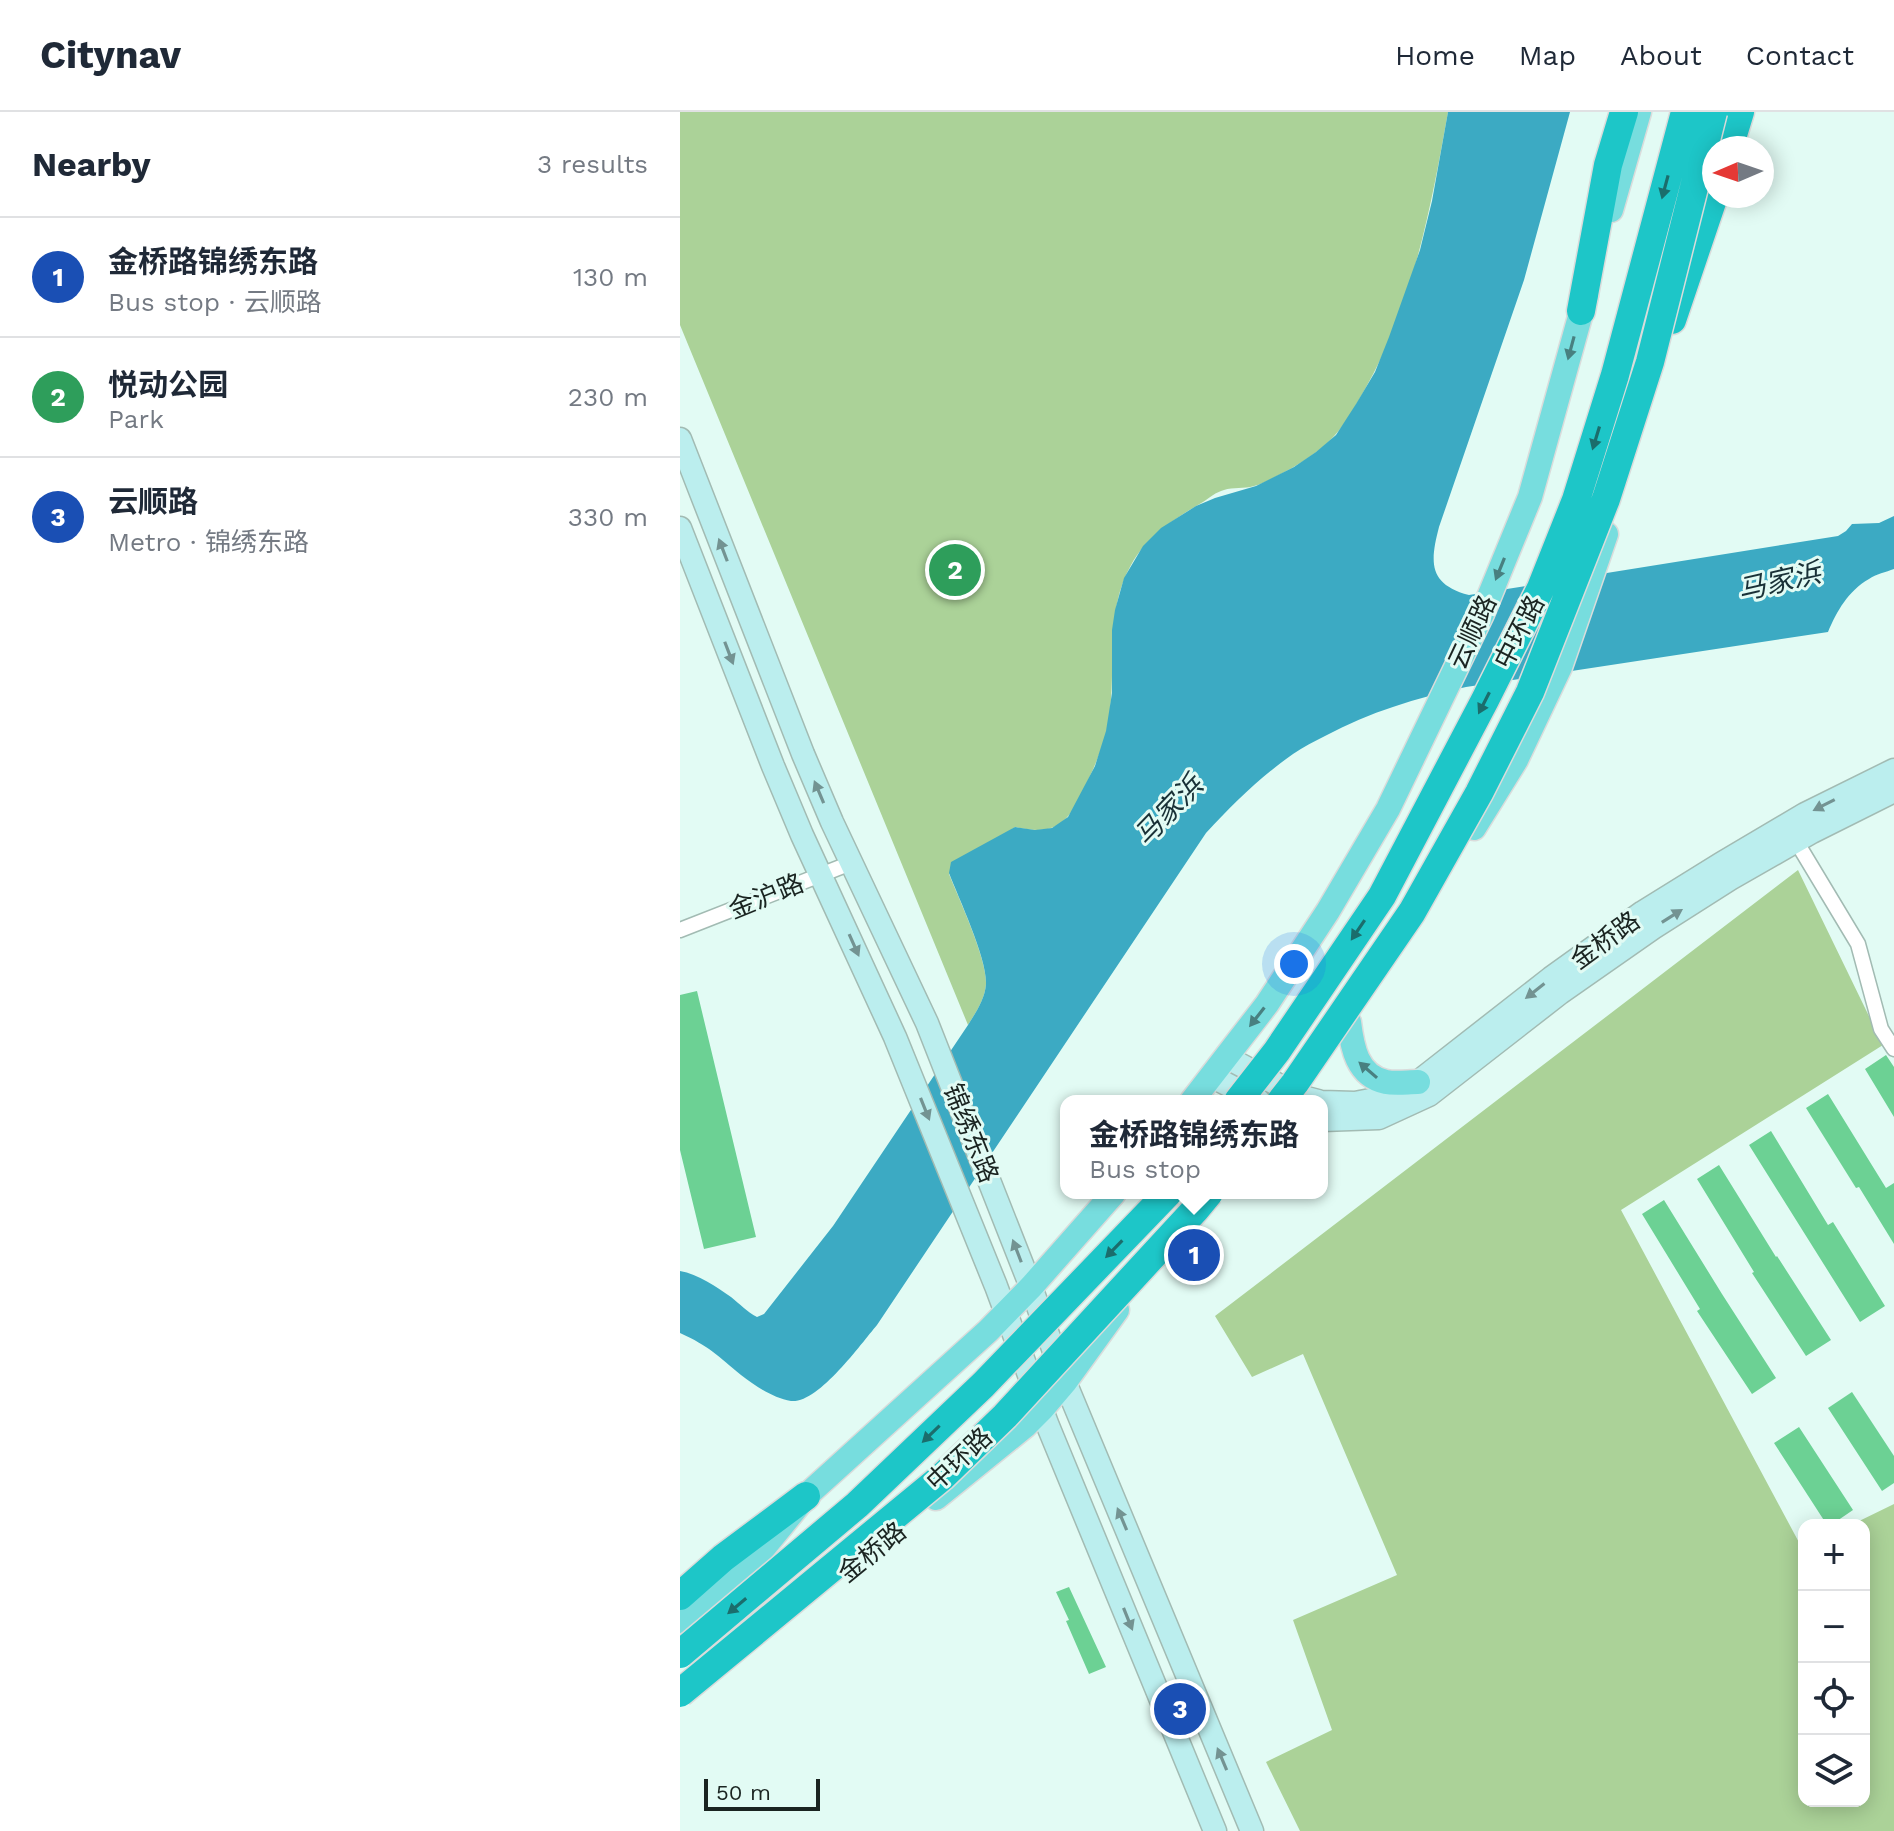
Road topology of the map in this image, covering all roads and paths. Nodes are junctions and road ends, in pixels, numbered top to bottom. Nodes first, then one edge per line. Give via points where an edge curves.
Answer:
1 (1624, 112) edge
2 (1639, 112) edge
3 (1685, 112) edge
4 (1713, 112) edge
5 (1728, 112) edge
6 (1740, 112) edge
7 (1721, 136) edge
8 (1733, 136) edge
9 (1702, 207) edge
10 (1710, 208) edge
11 (1581, 311) junction
12 (1672, 320) junction
13 (680, 439) edge
14 (680, 528) edge
15 (1894, 770) edge
16 (1894, 791) edge
17 (1796, 841) junction
18 (851, 863) junction
19 (821, 874) junction
20 (680, 930) edge
21 (1349, 1022) junction
22 (1894, 1049) edge
23 (1218, 1067) junction
24 (1418, 1082) junction
25 (1197, 1095) edge
26 (1243, 1095) edge
27 (1252, 1095) edge
28 (1290, 1095) edge
29 (1301, 1095) edge
30 (1306, 1095) edge
31 (1328, 1101) edge
32 (1328, 1120) edge
33 (1109, 1199) edge
34 (1162, 1199) edge
35 (1204, 1199) edge
36 (1220, 1199) edge
37 (1031, 1287) junction
38 (1006, 1312) junction
39 (1065, 1382) junction
40 (1042, 1409) junction
41 (806, 1496) junction
42 (680, 1596) edge
43 (680, 1621) edge
44 (680, 1654) edge
45 (680, 1693) edge
46 (680, 1707) edge
47 (1215, 1831) edge
48 (1252, 1831) edge

1 - 11 highway via 1608,165
2 - 11 main road, 云顺路
3 -> 26 highway, 中环路, bridge via 1615,375 1576,500 1541,588 1382,896
4 - 29 highway, 中环路, bridge via 1650,362 1606,499 1530,692 1412,912 1295,1083
5 - 7 main road
6 - 8 highway
9 - 12 main road
10 - 12 highway
11 -> 23 main road, 云顺路 via 1530,497 1482,614 1388,809 1267,1004
12 - 21 main road via 1560,667 1516,760
18 -> 13 main road, 锦绣东路
14 -> 19 main road, 锦绣东路
15 -> 24 main road, 金桥路 via 1805,814 1643,912
16 - 17 main road, 金桥路
17 - 22 street via 1858,944 1881,1029
32 -> 17 main road, 金桥路 via 1379,1118 1429,1095 1653,928
18 - 19 street, 金沪路
37 -> 18 main road, 锦绣东路 via 927,1023
19 - 20 street, 金沪路
19 -> 38 main road, 锦绣东路 via 895,1037
24 -> 21 main road via 1383,1082 1369,1073 1356,1059
21 - 30 main road
23 - 25 main road, 云顺路
23 - 27 main road
23 - 28 main road, 金桥路
24 - 31 main road, 金桥路 via 1386,1097
33 - 37 main road
34 -> 44 highway, 中环路, bridge via 983,1385 857,1505
35 - 45 highway, 中环路, bridge via 1005,1416 942,1477
36 - 39 main road, 金桥路 via 1113,1314
37 - 38 main road
37 - 39 main road, 锦绣东路
38 - 40 main road, 锦绣东路
38 - 41 main road
39 - 40 main road, 金桥路
48 -> 39 main road, 锦绣东路
40 - 46 main road, 金桥路
40 -> 47 main road, 锦绣东路
41 - 42 highway
41 - 43 main road via 743,1573

